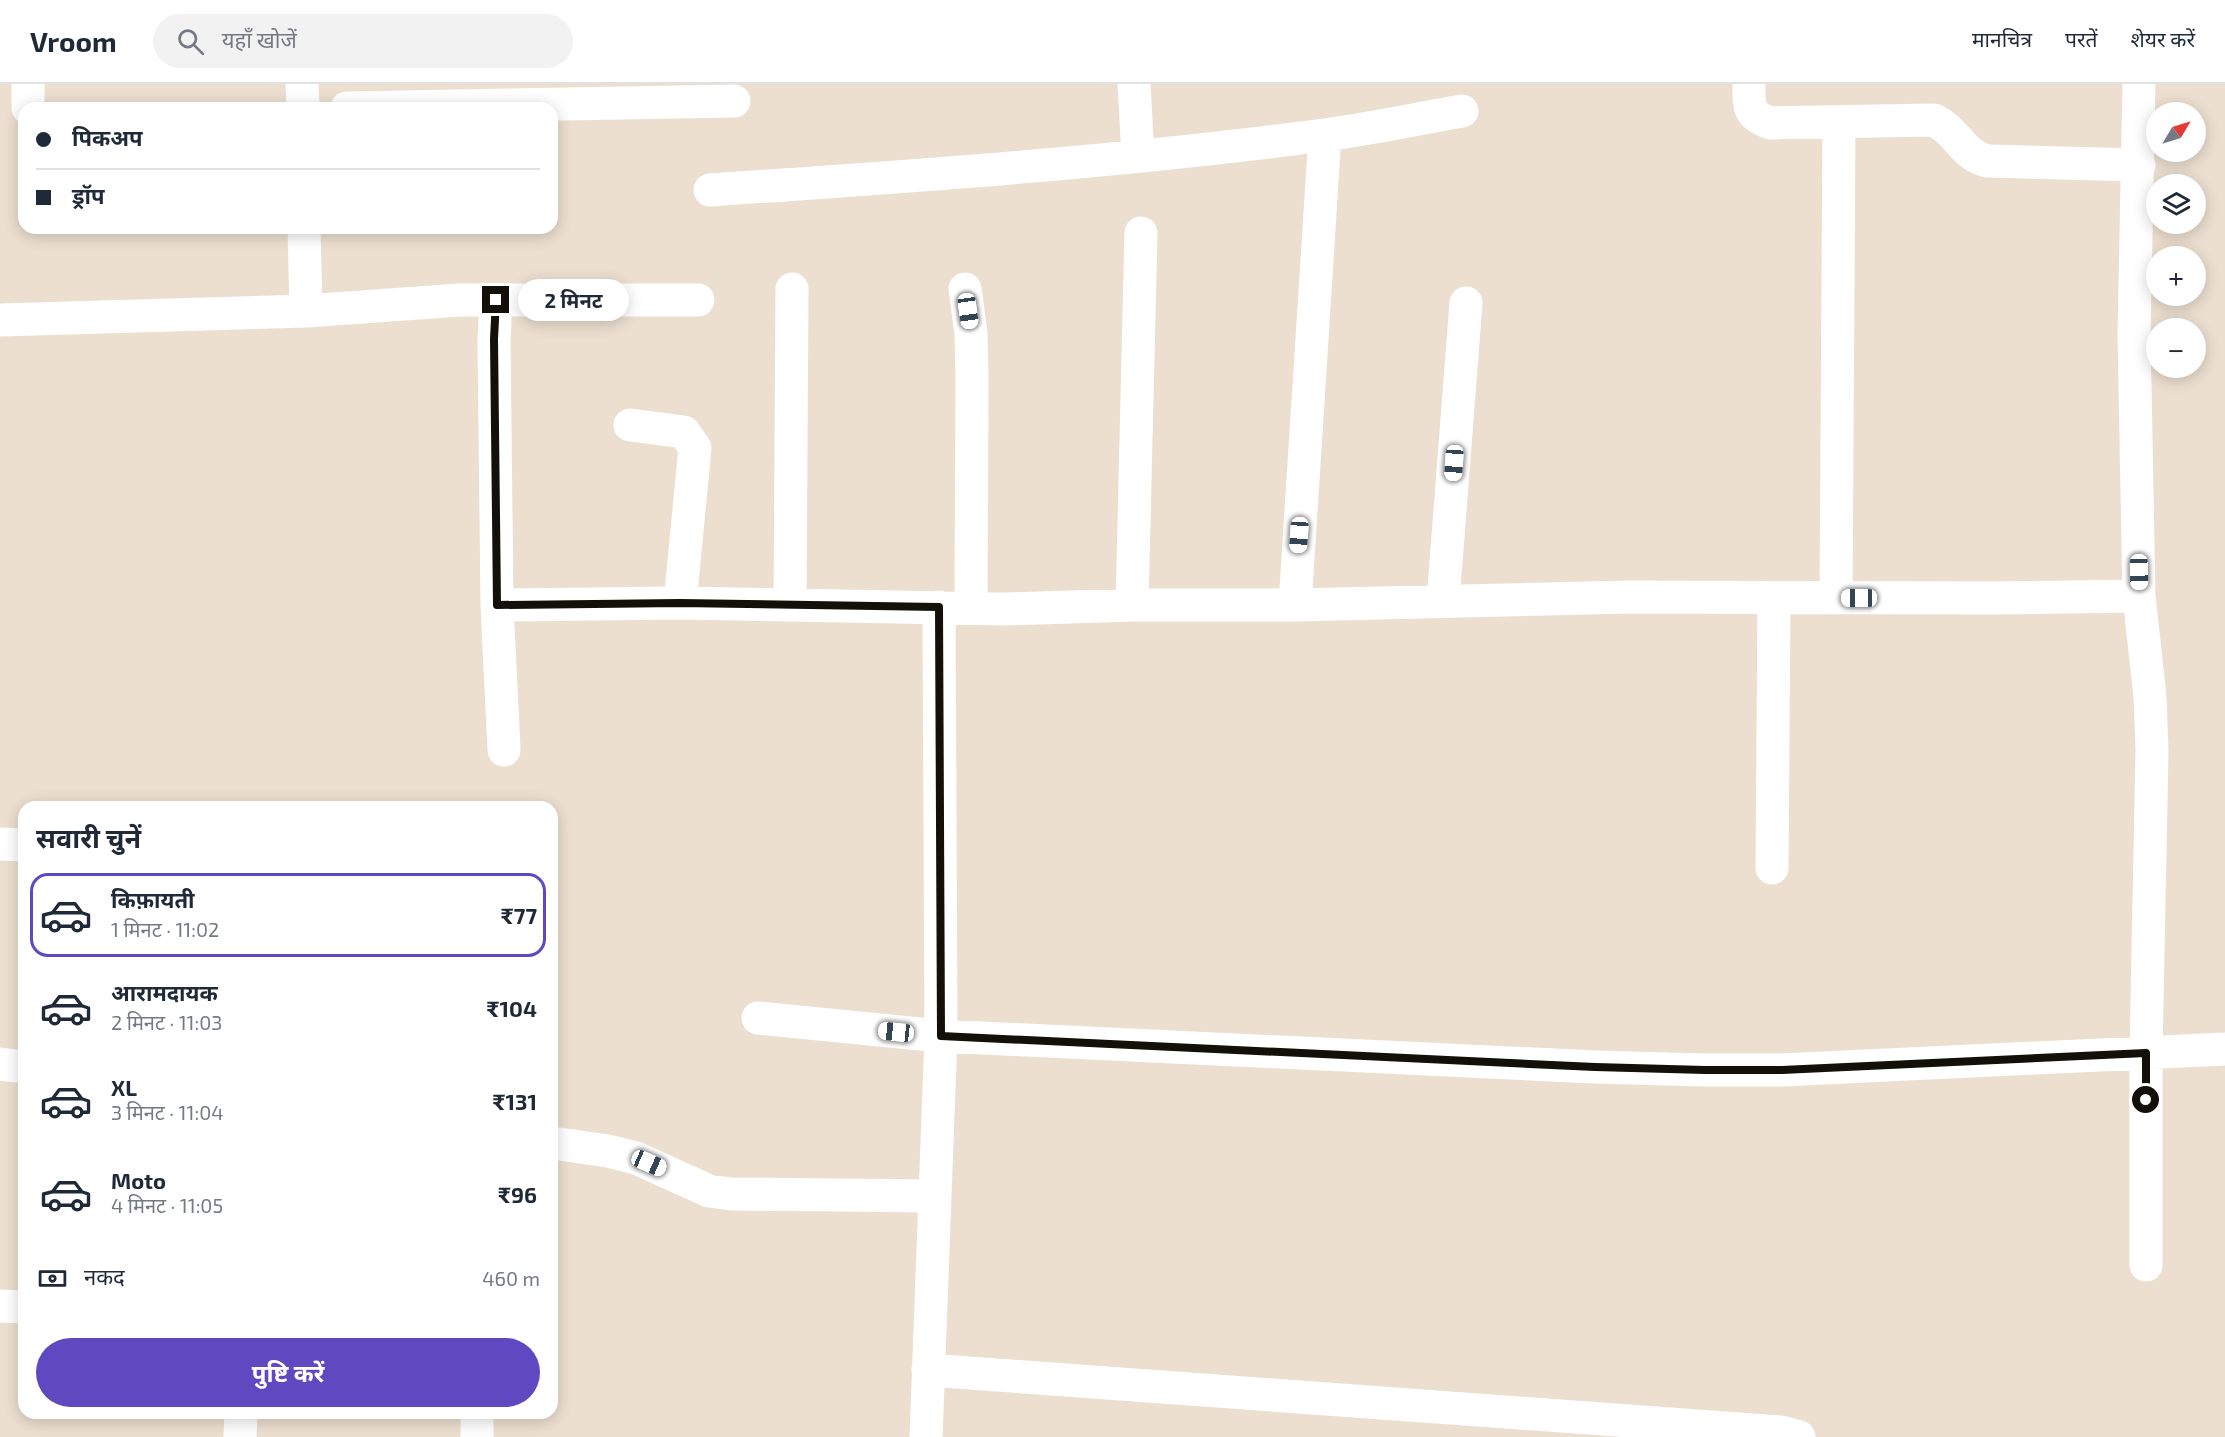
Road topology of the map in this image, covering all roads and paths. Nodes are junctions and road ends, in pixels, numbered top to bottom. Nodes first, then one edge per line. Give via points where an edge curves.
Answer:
1 (28, 84) edge
2 (303, 84) edge
3 (1134, 84) edge
4 (1749, 84) edge
5 (2139, 84) edge
6 (735, 101) dead end
7 (28, 102) edge
8 (303, 102) edge
9 (558, 104) edge
10 (1462, 111) dead end
11 (1839, 122) junction
12 (1325, 135) junction
13 (1138, 156) junction
14 (2139, 165) junction
15 (710, 190) dead end
16 (1141, 233) dead end
17 (304, 234) edge
18 (792, 289) dead end
19 (965, 289) dead end
20 (496, 300) junction
21 (698, 300) dead end
22 (1466, 303) dead end
23 (306, 311) junction
24 (0, 320) edge
25 (630, 425) dead end
26 (2139, 596) junction
27 (1774, 598) junction
28 (1836, 598) junction
29 (1443, 601) junction
30 (680, 603) junction
31 (497, 605) junction
32 (790, 605) junction
33 (1132, 605) junction
34 (1294, 605) junction
35 (939, 607) junction
36 (971, 608) junction
37 (504, 750) dead end
38 (0, 844) edge
39 (18, 845) edge
40 (1772, 868) dead end
41 (758, 1018) dead end
42 (941, 1036) junction
43 (2225, 1049) edge
44 (2146, 1053) junction
45 (0, 1064) edge
46 (18, 1066) edge
47 (558, 1144) edge
48 (934, 1196) junction
49 (2146, 1265) dead end
50 (0, 1306) edge
51 (18, 1307) edge
52 (928, 1370) junction
53 (241, 1419) edge
54 (477, 1419) edge
55 (240, 1437) edge
56 (477, 1437) edge
57 (926, 1437) edge
58 (1799, 1437) edge

1 - 7 street
2 - 8 street
3 - 13 street
4 - 11 street via 1752,113 1761,120
5 - 14 street
6 - 9 street
10 - 12 street
11 - 14 street via 1934,120 1946,125 1974,158 1987,161
11 - 28 street
12 - 13 street
12 - 34 street
13 - 15 street
14 - 26 street via 2134,335
16 - 33 street
17 - 23 street
18 - 32 street
19 - 36 street via 972,376
20 - 21 street
20 - 23 street
20 - 31 street
22 - 29 street
23 - 24 street
25 - 30 street via 684,432 695,448
26 - 28 street
26 - 44 street via 2150,697 2151,750
27 - 28 street
27 - 29 street
27 - 40 street
29 - 34 street
30 - 31 street
30 - 32 street
31 - 37 street
32 - 35 street
33 - 34 street
33 - 36 street
35 - 36 street
35 - 42 street
38 - 39 street
41 - 42 street
42 - 44 street via 1705,1070
42 - 48 street
43 - 44 street
44 - 49 street
45 - 46 street
47 - 48 street via 636,1158 709,1191
48 - 52 street
50 - 51 street
52 - 57 street
52 - 58 street via 1781,1432
53 - 55 street
54 - 56 street

